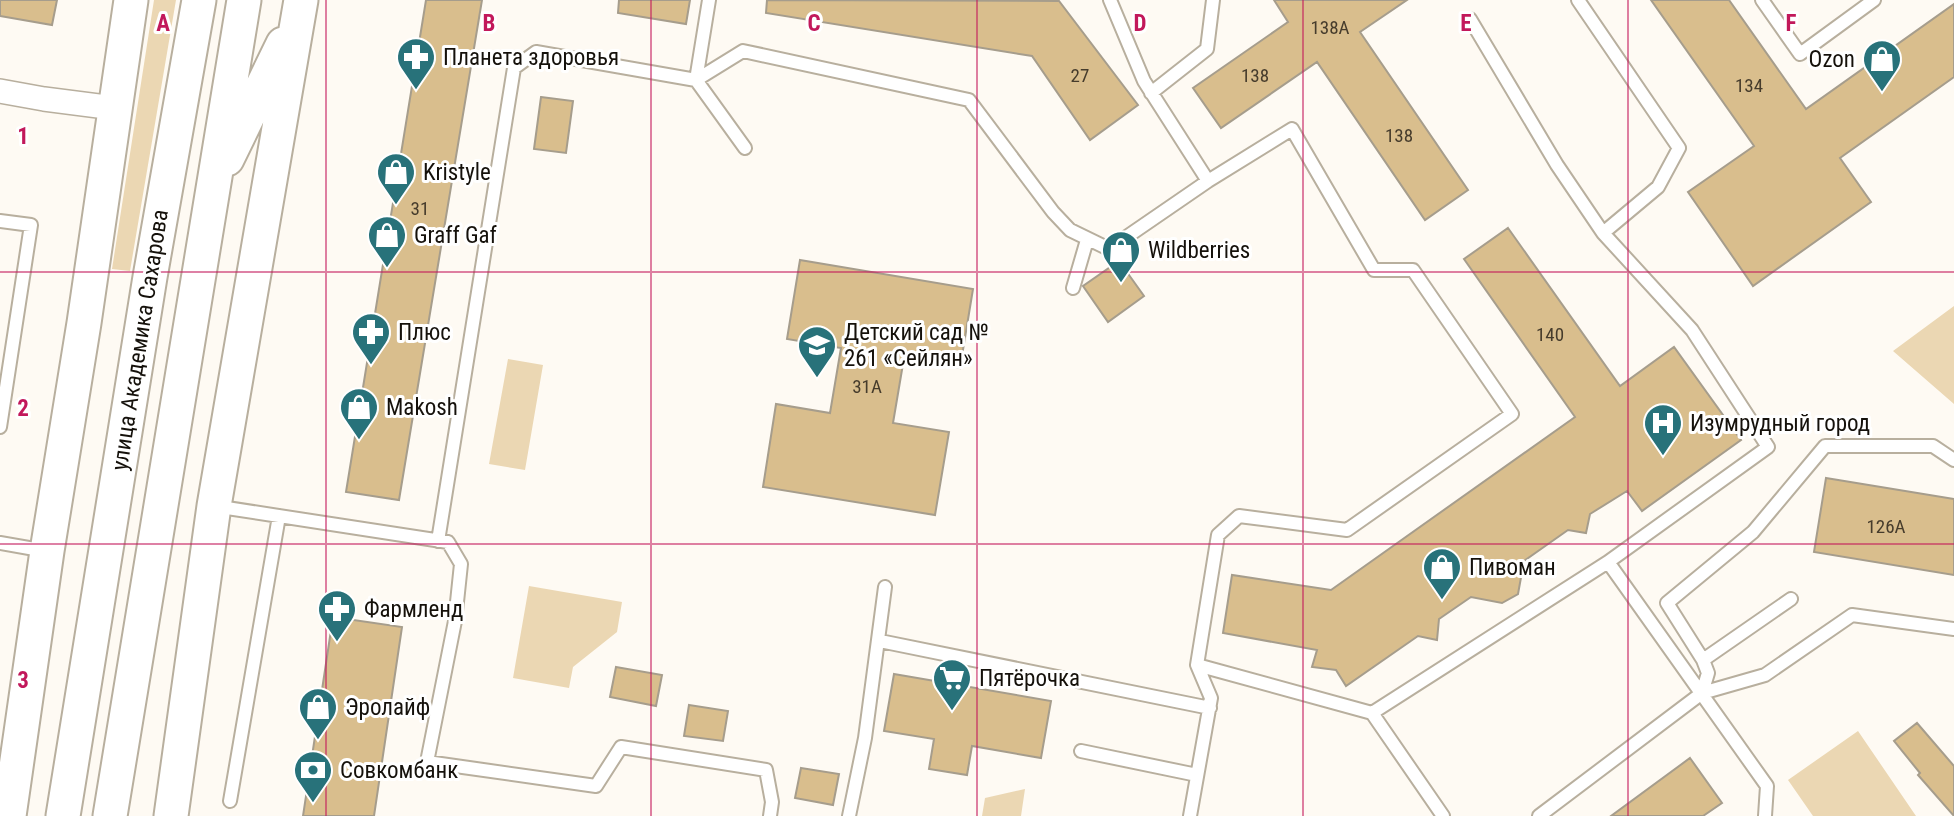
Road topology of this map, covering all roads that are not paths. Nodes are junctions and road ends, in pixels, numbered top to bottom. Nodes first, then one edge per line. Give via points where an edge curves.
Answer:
1 (131, 0) edge
2 (199, 0) edge
3 (244, 0) edge
4 (709, 0) edge
5 (1110, 0) edge
6 (1213, 0) edge
7 (1578, 0) edge
8 (1762, 0) edge
9 (1874, 0) edge
10 (300, 6) edge
11 (1470, 19) dead end
12 (696, 80) junction
13 (0, 91) edge
14 (1152, 93) junction
15 (114, 107) junction
16 (745, 148) dead end
17 (1208, 181) junction
18 (211, 193) junction
19 (0, 221) edge
20 (1603, 233) junction
21 (1087, 240) junction
22 (1073, 288) dead end
23 (0, 427) edge
24 (1954, 460) edge
25 (214, 506) junction
26 (279, 516) junction
27 (438, 541) junction
28 (0, 542) edge
29 (47, 551) junction
30 (1608, 562) junction
31 (886, 587) dead end
32 (1791, 599) dead end
33 (1954, 629) edge
34 (880, 641) junction
35 (1703, 660) junction
36 (1197, 665) junction
37 (1702, 693) junction
38 (1210, 708) junction
39 (1372, 713) junction
40 (1081, 751) dead end
41 (1197, 775) junction
42 (230, 801) dead end
43 (9, 816) edge
44 (63, 816) edge
45 (110, 816) edge
46 (171, 816) edge
47 (770, 816) edge
48 (849, 816) edge
49 (1190, 816) edge
50 (1443, 816) edge
51 (1539, 816) edge
52 (1765, 816) edge

1 - 15 main road
2 - 44 main road, улица Академика Сахарова
3 - 18 main road
4 - 12 lane
5 - 14 lane
6 - 14 lane via 1207,48
7 - 20 lane via 1679,148 1658,187
8 - 9 lane via 1800,54
10 - 18 main road
10 - 25 main road
11 - 20 lane
12 - 16 lane
12 - 21 lane via 743,51 970,100 1053,212
12 - 27 lane via 536,52 514,68
13 - 15 street
14 - 17 lane
15 - 29 main road
17 - 21 lane via 1109,249
17 - 36 lane via 1292,129 1374,270 1413,270 1512,414 1347,530 1239,516 1218,535
18 - 45 main road
19 - 23 lane via 31,225
20 - 30 lane via 1692,330 1768,447
21 - 22 lane
24 - 35 lane via 1933,446 1825,446 1753,532 1667,603
25 - 26 lane
25 - 46 main road
26 - 27 lane
26 - 42 lane
27 - 47 lane via 448,542 461,564 455,621 427,762 596,786 621,747 766,770
28 - 29 lane
29 - 43 main road
30 - 37 lane
30 - 39 lane
31 - 34 lane
32 - 35 lane
33 - 37 lane via 1852,615 1765,675
34 - 38 lane
34 - 48 lane
35 - 37 lane via 1708,673
36 - 38 lane via 1211,698
36 - 39 lane
37 - 51 lane
37 - 52 lane via 1767,786
38 - 41 lane
39 - 50 lane
40 - 41 lane
41 - 49 lane

